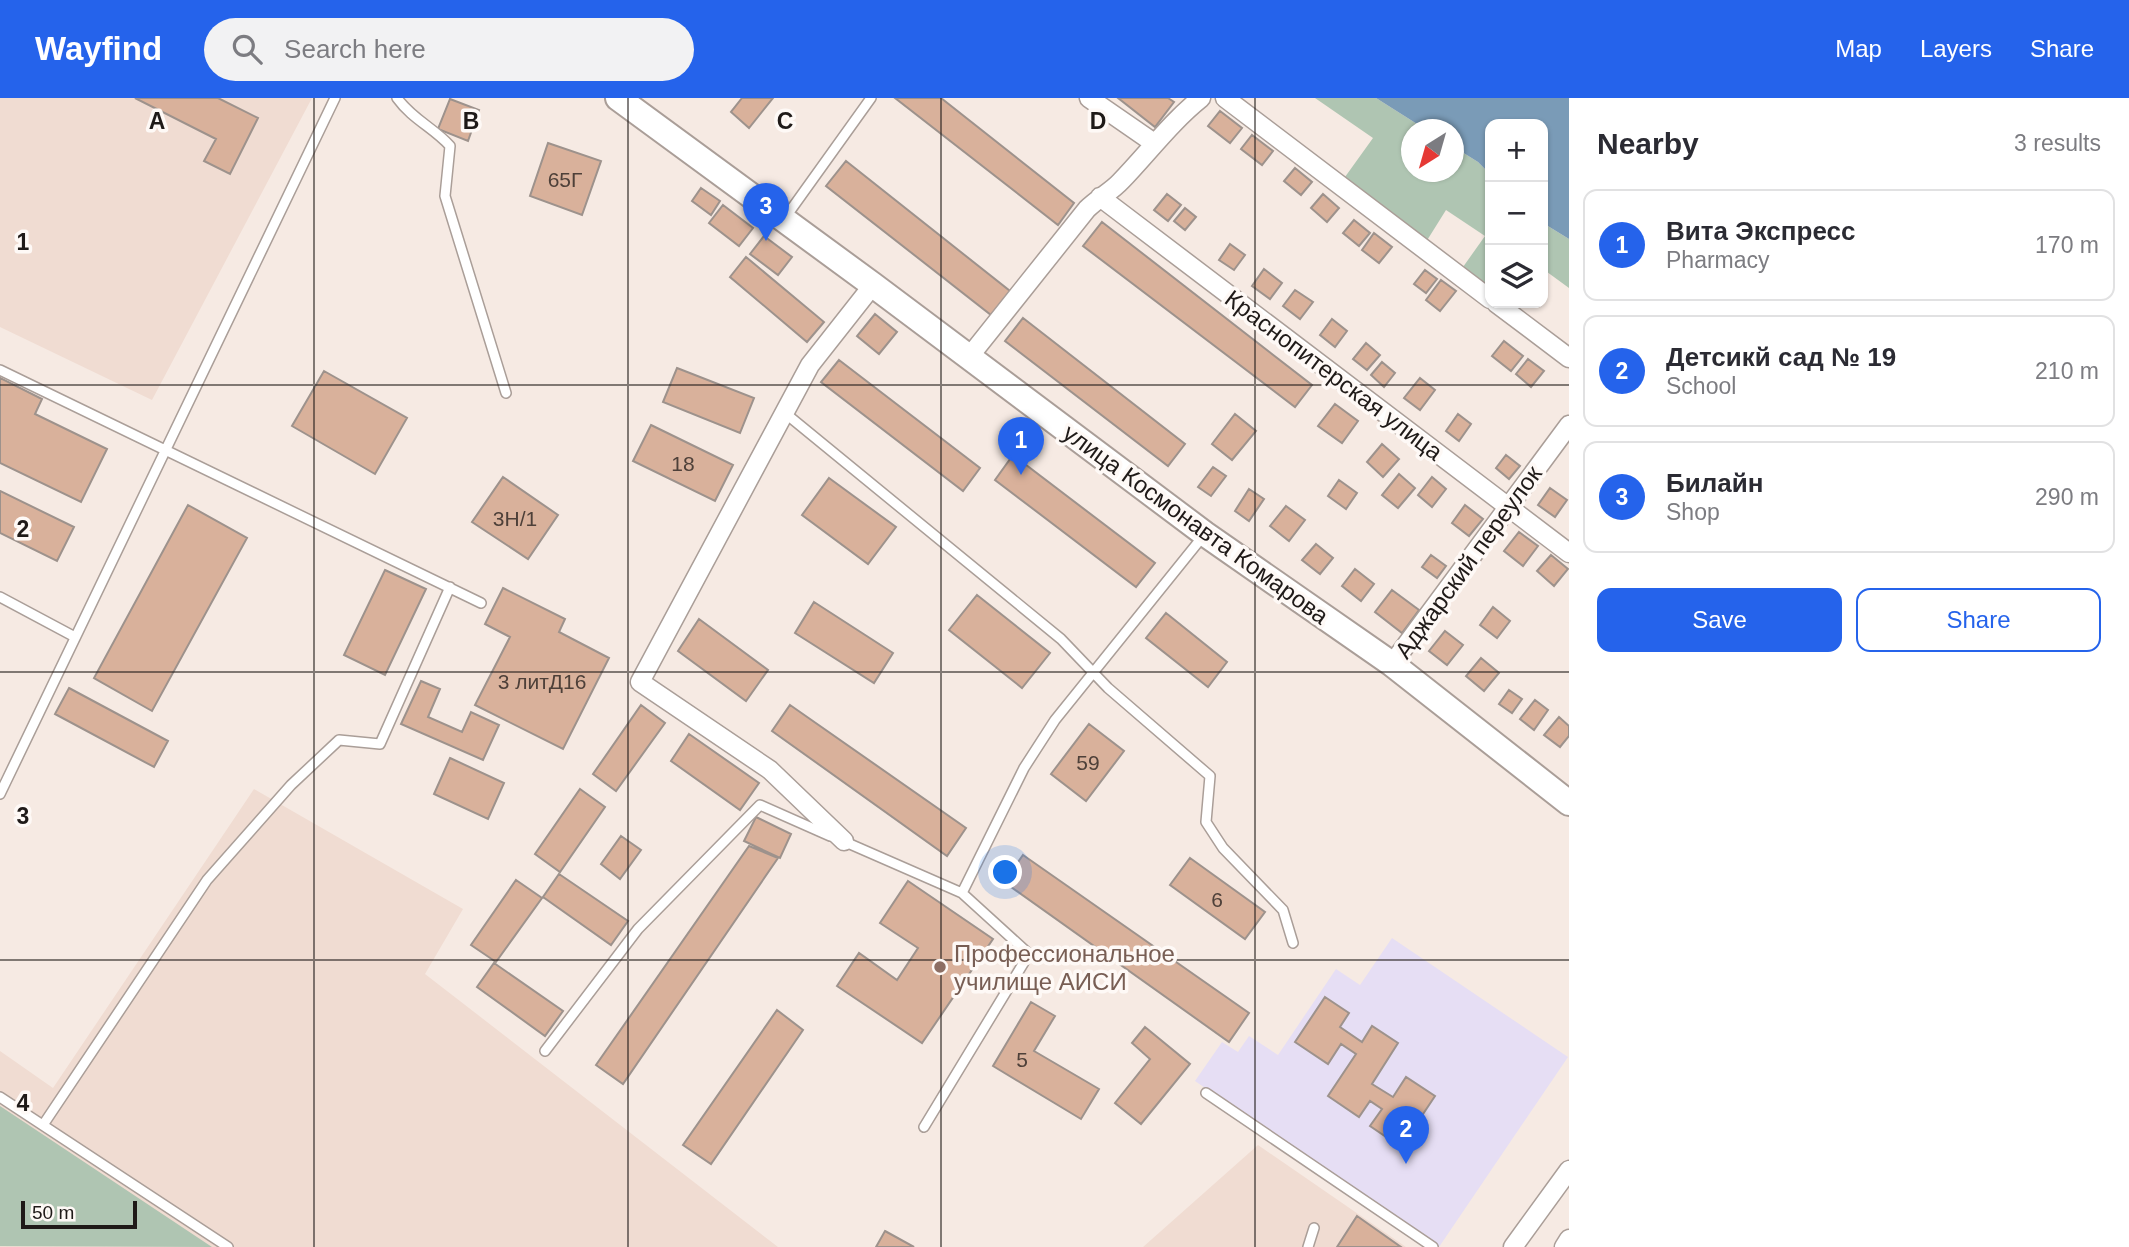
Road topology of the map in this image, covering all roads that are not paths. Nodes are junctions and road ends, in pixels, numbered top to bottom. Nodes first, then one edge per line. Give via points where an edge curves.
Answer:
1 (335, 98) edge
2 (397, 98) edge
3 (618, 98) edge
4 (871, 98) edge
5 (1089, 98) edge
6 (1200, 98) edge
7 (1225, 98) edge
8 (1154, 143) junction
9 (1100, 197) junction
10 (784, 219) junction
11 (873, 285) junction
12 (1485, 295) edge
13 (1503, 308) edge
14 (969, 357) junction
15 (1569, 358) edge
16 (0, 370) edge
17 (506, 393) dead end
18 (785, 413) junction
19 (1569, 425) edge
20 (165, 451) junction
21 (1508, 508) junction
22 (1205, 534) junction
23 (1569, 553) edge
24 (450, 587) junction
25 (0, 597) edge
26 (481, 603) dead end
27 (75, 637) junction
28 (1392, 664) junction
29 (1093, 673) junction
30 (0, 794) edge
31 (1569, 803) edge
32 (844, 841) junction
33 (962, 892) junction
34 (1293, 943) dead end
35 (545, 1051) dead end
36 (1206, 1093) dead end
37 (0, 1097) edge
38 (43, 1125) junction
39 (925, 1126) dead end
40 (1569, 1170) edge
41 (1314, 1228) dead end
42 (1569, 1239) edge
43 (228, 1247) edge
44 (1308, 1247) edge
45 (1433, 1247) edge
46 (1513, 1247) edge
47 (1564, 1247) edge

1 - 20 lane
2 - 17 lane via 411,116 450,146 444,195
3 - 10 main road, улица Космонавта Комарова
4 - 10 lane
5 - 8 street
6 - 8 street
7 - 12 street
8 - 9 street via 1115,188
9 - 14 street
9 - 21 street, Краснопитерская улица
10 - 11 main road, улица Космонавта Комарова
11 - 14 main road, улица Космонавта Комарова
11 - 18 street via 810,365
13 - 15 street
14 - 22 main road, улица Космонавта Комарова
16 - 20 lane
18 - 29 lane via 1062,639
18 - 32 street via 640,682 770,771
19 - 21 street, Аджарский переулок
20 - 24 lane
20 - 27 lane
21 - 23 street, Краснопитерская улица
21 - 28 street, Аджарский переулок
22 - 28 main road, улица Космонавта Комарова
22 - 29 lane
24 - 26 lane
24 - 38 lane via 380,744 339,740 249,832 207,880
25 - 27 lane
27 - 30 lane
28 - 31 main road, улица Космонавта Комарова
29 - 33 lane via 1024,768
29 - 34 lane via 1210,776 1206,822 1223,848 1283,910
32 - 33 lane
32 - 35 lane via 761,805 638,929
33 - 39 lane via 1029,954
36 - 45 lane
37 - 38 lane
38 - 43 lane
40 - 46 street
41 - 44 lane
42 - 47 street

